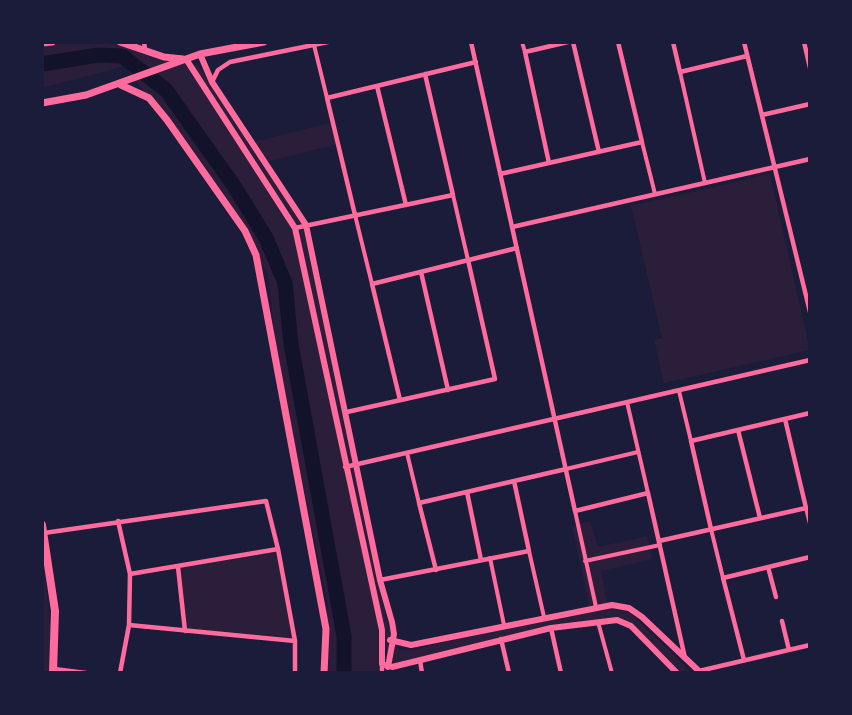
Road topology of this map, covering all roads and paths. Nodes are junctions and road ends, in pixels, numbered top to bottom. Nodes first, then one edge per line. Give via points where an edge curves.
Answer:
1 (52, 42) edge
2 (120, 42) edge
3 (264, 42) edge
4 (328, 42) edge
5 (471, 42) edge
6 (522, 42) edge
7 (568, 42) edge
8 (573, 42) edge
9 (618, 42) edge
10 (672, 42) edge
11 (744, 42) edge
12 (804, 42) edge
13 (42, 43) edge
14 (314, 45) junction
15 (145, 46) edge
16 (525, 52) junction
17 (200, 54) junction
18 (747, 56) junction
19 (186, 59) junction
20 (476, 62) junction
21 (810, 68) edge
22 (680, 72) junction
23 (425, 74) junction
24 (213, 82) junction
25 (123, 84) junction
26 (377, 86) junction
27 (327, 98) junction
28 (42, 103) edge
29 (810, 104) edge
30 (762, 115) junction
31 (642, 142) junction
32 (598, 152) junction
33 (810, 159) edge
34 (549, 163) junction
35 (774, 167) junction
36 (500, 174) junction
37 (705, 183) junction
38 (655, 194) junction
39 (453, 195) junction
40 (406, 205) junction
41 (355, 215) junction
42 (306, 225) junction
43 (512, 227) junction
44 (295, 228) junction
45 (517, 248) junction
46 (468, 260) junction
47 (421, 272) junction
48 (372, 284) junction
49 (810, 312) edge
50 (810, 360) edge
51 (448, 390) junction
52 (679, 390) junction
53 (400, 400) junction
54 (627, 402) junction
55 (347, 412) junction
56 (810, 413) edge
57 (555, 419) junction
58 (785, 419) junction
59 (738, 430) junction
60 (691, 441) junction
61 (638, 452) junction
62 (407, 453) junction
63 (357, 465) junction
64 (345, 467) junction
65 (566, 469) junction
66 (514, 481) junction
67 (467, 492) junction
68 (648, 494) junction
69 (419, 503) junction
70 (806, 508) junction
71 (575, 511) junction
72 (760, 518) junction
73 (118, 521) junction
74 (810, 524) edge
75 (43, 529) edge
76 (711, 530) junction
77 (659, 543) junction
78 (278, 549) junction
79 (529, 551) junction
80 (810, 557) edge
81 (490, 558) junction
82 (481, 560) junction
83 (585, 561) junction
84 (178, 567) junction
85 (768, 567) junction
86 (436, 570) junction
87 (130, 574) junction
88 (723, 578) junction
89 (380, 580) junction
90 (776, 597) dead end
91 (596, 607) junction
92 (544, 617) junction
93 (598, 621) junction
94 (782, 621) dead end
95 (504, 625) junction
96 (129, 626) junction
97 (551, 628) junction
98 (185, 631) junction
99 (384, 639) junction
100 (501, 639) junction
101 (393, 640) junction
102 (295, 641) junction
103 (810, 645) edge
104 (789, 650) junction
105 (686, 658) junction
106 (420, 660) junction
107 (744, 660) junction
108 (384, 669) edge
109 (54, 671) edge
110 (700, 672) edge
111 (86, 673) edge
112 (120, 673) edge
113 (296, 673) edge
114 (324, 673) edge
115 (422, 673) edge
116 (509, 673) edge
117 (561, 673) edge
118 (612, 673) edge
119 (677, 673) edge

1 - 13 main road
2 - 15 main road
3 - 17 main road
4 - 14 street
5 - 20 street
6 - 16 street
7 - 16 street
8 - 32 street
9 - 31 street
10 - 22 street
11 - 18 street
12 - 21 street
14 - 24 street via 230,62 218,70
14 - 27 street
15 - 19 main road via 164,57
16 - 34 street
17 - 19 main road
17 - 24 street
18 - 22 street
18 - 30 street
19 - 25 main road
19 - 44 street
20 - 23 street
20 - 36 street
22 - 37 street
23 - 26 street
23 - 39 street
24 - 42 street
25 - 28 main road
25 - 114 main road via 149,98 244,231 256,255 326,629
26 - 27 street
26 - 40 street
27 - 41 street
29 - 30 street
30 - 35 street
31 - 32 street
31 - 38 street
32 - 34 street
33 - 35 street
34 - 36 street
35 - 37 street
35 - 49 street
36 - 43 street
37 - 38 street
38 - 43 street
39 - 40 street
39 - 46 street
40 - 41 street
41 - 42 street
41 - 48 street
42 - 44 street
42 - 55 street
43 - 45 street
44 - 64 street
45 - 46 street
45 - 57 street
46 - 47 street
46 - 51 street via 495,379
47 - 48 street
47 - 51 street
48 - 53 street
50 - 52 street
51 - 53 street
52 - 54 street
52 - 60 street
53 - 55 street
54 - 57 street
54 - 61 street
55 - 63 street
56 - 58 street
57 - 62 street
57 - 65 street
58 - 59 street
58 - 70 street
59 - 60 street
59 - 72 street
60 - 76 street
61 - 65 street
61 - 68 street
62 - 63 street
62 - 69 street
63 - 64 street
63 - 89 street
64 - 99 street
65 - 66 street
65 - 71 street
66 - 67 street
66 - 79 street
67 - 69 street
67 - 82 street
68 - 71 street
68 - 77 street
69 - 86 street
70 - 72 street
70 - 74 street
71 - 83 street
72 - 76 street
73 - 75 street
73 - 78 street via 266,501
73 - 87 street
75 - 109 main road via 55,611
76 - 77 street
76 - 88 street
77 - 83 street
77 - 105 street
78 - 84 street
78 - 102 street
79 - 81 street
79 - 92 street
80 - 85 street
81 - 82 street
81 - 95 street
82 - 86 street
83 - 91 street
84 - 87 street
84 - 98 street
85 - 88 street
85 - 90 street
86 - 89 street
87 - 96 street
88 - 107 street
89 - 101 street
91 - 92 street
91 - 105 street via 629,608
92 - 95 street
93 - 97 street
93 - 118 street
93 - 119 street via 616,620 631,626
94 - 104 street
95 - 101 street via 411,645
96 - 98 street
96 - 112 street
97 - 100 street
97 - 117 street
98 - 102 street
99 - 101 street
99 - 108 street
100 - 106 street
100 - 116 street
101 - 108 street
102 - 113 street
103 - 104 street
104 - 107 street
105 - 110 street
106 - 108 street
106 - 115 street
107 - 110 street
109 - 111 street

